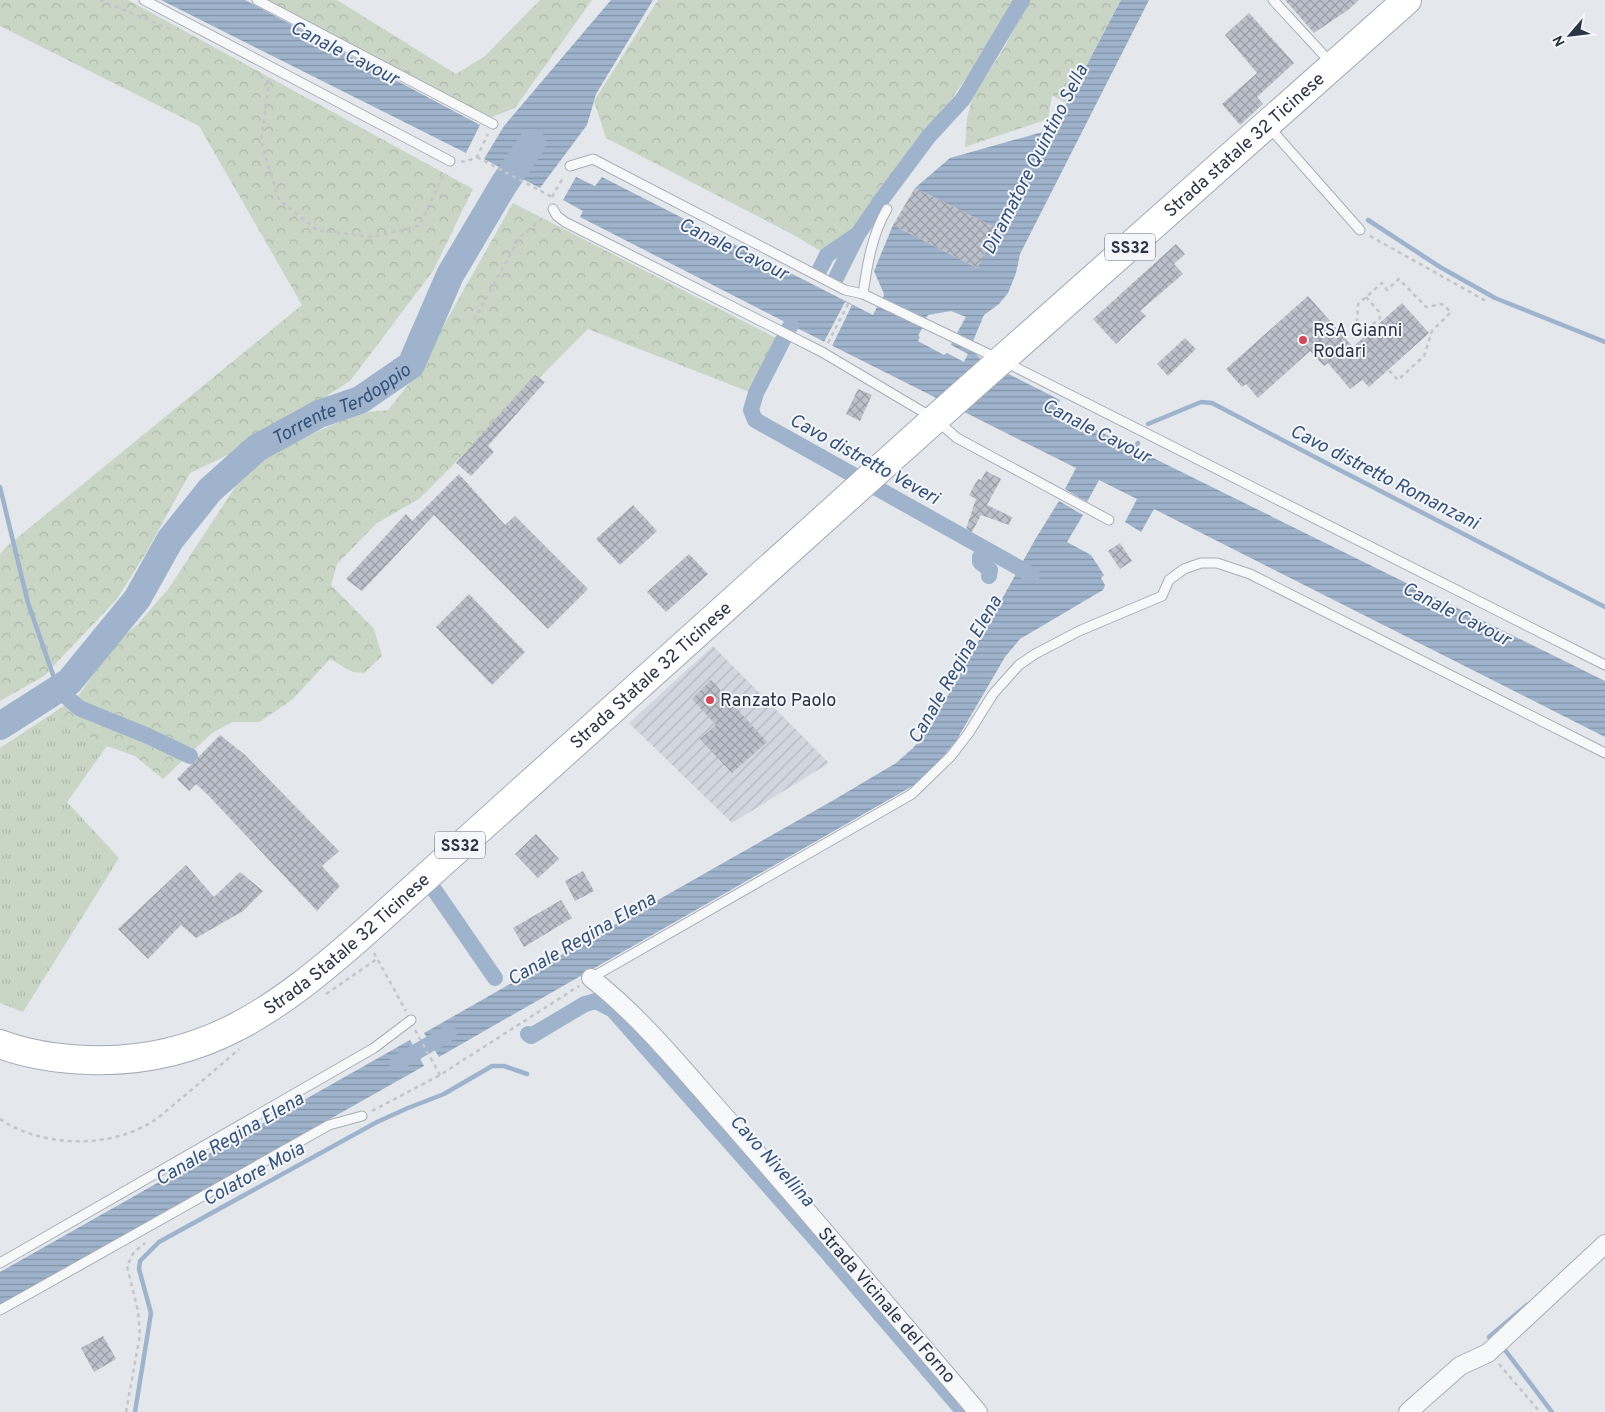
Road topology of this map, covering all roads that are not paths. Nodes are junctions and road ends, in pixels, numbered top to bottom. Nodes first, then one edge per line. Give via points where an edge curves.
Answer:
1 (144, 0) edge
2 (257, 0) edge
3 (1273, 0) edge
4 (1407, 0) edge
5 (1333, 66) junction
6 (493, 124) road end
7 (1267, 125) junction
8 (450, 161) road end
9 (570, 166) road end
10 (553, 209) road end
11 (887, 209) dead end
12 (1360, 230) road end
13 (863, 294) junction
14 (997, 364) junction
15 (941, 414) junction
16 (1109, 520) dead end
17 (1605, 665) edge
18 (1605, 752) edge
19 (591, 978) joint
20 (411, 1020) road end
21 (0, 1044) edge
22 (362, 1116) road end
23 (1605, 1244) edge
24 (0, 1263) edge
25 (0, 1310) edge
26 (978, 1412) edge
27 (1408, 1412) edge

1 - 8 lane
2 - 6 lane
3 - 5 lane
4 - 5 main road, Strada statale 32 Ticinese / SS32
5 - 7 main road, Strada statale 32 Ticinese / SS32
7 - 12 lane
7 - 14 main road, Strada statale 32 Ticinese / SS32
9 - 13 lane via 593,159 845,290
10 - 15 lane via 565,222
11 - 13 lane via 874,241
13 - 14 lane
14 - 15 main road, Strada statale 32 Ticinese / SS32
14 - 17 lane
15 - 16 lane via 957,438
15 - 21 main road, Strada Statale 32 Ticinese / SS32 via 362,934 271,1008 206,1042 149,1056 95,1060 55,1058
18 - 19 lane via 1250,574 1216,563 1201,564 1184,569 1169,580 1162,596 1079,631 1019,665 993,694 951,756 912,794
19 - 26 street, Strada Vicinale del Forno via 651,1034
20 - 24 lane via 374,1048
22 - 25 lane via 329,1125
23 - 27 street via 1495,1347 1460,1366

